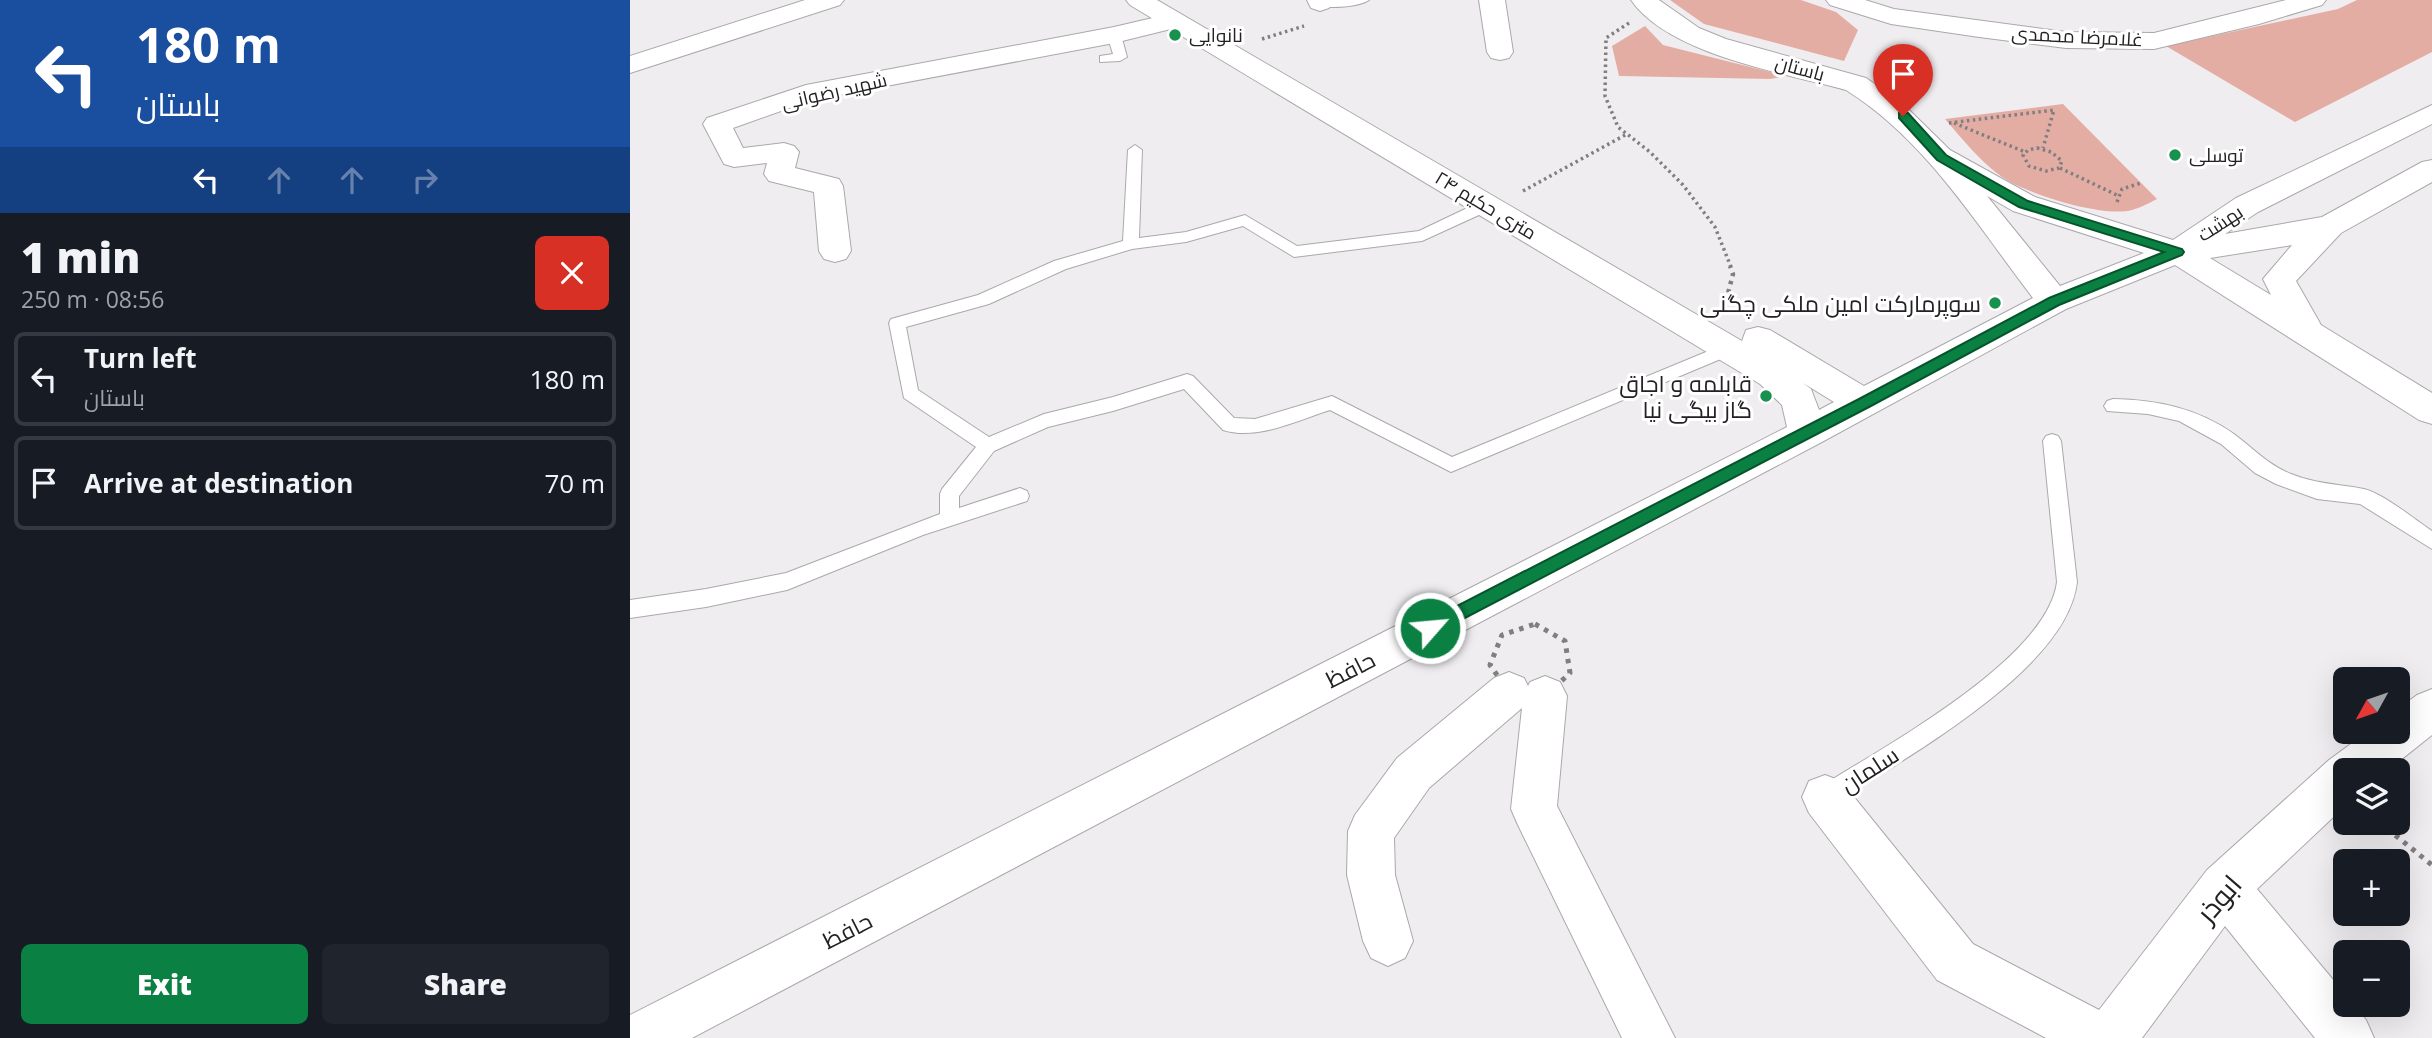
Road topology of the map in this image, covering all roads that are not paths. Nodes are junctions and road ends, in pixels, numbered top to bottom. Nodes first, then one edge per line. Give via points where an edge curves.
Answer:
1 (831, 0) edge
2 (1139, 0) edge
3 (1363, 0) edge
4 (1492, 0) edge
5 (1839, 0) edge
6 (2313, 0) edge
7 (1320, 2) edge
8 (1648, 4) edge
9 (1176, 11) edge
10 (1500, 52) dead end
11 (630, 65) edge
12 (2432, 113) edge
13 (1135, 150) dead end
14 (1941, 157) junction
15 (2432, 169) edge
16 (1500, 200) junction
17 (2332, 225) junction
18 (1131, 244) junction
19 (835, 251) dead end
20 (2177, 252) junction
21 (2054, 301) junction
22 (2310, 336) junction
23 (1729, 349) junction
24 (1864, 403) junction
25 (2113, 406) dead end
26 (2432, 410) edge
27 (1807, 433) junction
28 (2052, 441) dead end
29 (988, 446) junction
30 (1020, 496) dead end
31 (950, 519) junction
32 (2432, 541) edge
33 (630, 609) edge
34 (2432, 709) edge
35 (2368, 758) edge
36 (2333, 786) edge
37 (1825, 797) joint
38 (2224, 887) junction
39 (1388, 941) dead end
40 (639, 1038) edge
41 (1649, 1038) edge
42 (2098, 1038) edge
43 (2110, 1038) edge
44 (2348, 1038) edge

1 - 11 main road
2 - 9 main road, ۲۴ متری حکیم
3 - 7 lane
4 - 10 main road
5 - 6 main road, غلامرضا محمدی via 1891,16 1979,29 2066,40 2154,41
8 - 14 main road, باستان via 1708,43 1856,84 1903,116
9 - 16 main road, ۲۴ متری حکیم
9 - 16 main road, ۲۴ متری حکیم via 1250,42
9 - 19 main road, شهید رضوانی via 1109,47 806,93 717,124 734,158 784,152 779,174 828,186
12 - 20 main road, بهشت via 2247,205
13 - 18 lane
14 - 20 main road, باستان via 2024,204
14 - 21 main road, باستان
15 - 17 main road, بهشت
16 - 18 lane via 1422,236 1294,252 1245,220 1186,237
16 - 23 main road, ۲۴ متری حکیم
16 - 24 main road, ۲۴ متری حکیم via 1723,316
17 - 20 main road, بهشت
17 - 22 main road via 2279,279
18 - 29 lane via 1060,265 983,300 897,323 910,393
20 - 21 main road, حافظ
20 - 22 main road
21 - 24 main road, حافظ
22 - 26 main road
23 - 27 main road, ۲۴ متری حکیم via 1772,375 1798,400
23 - 29 lane via 1451,465 1332,403 1255,426 1229,425 1187,381 1044,421
24 - 27 main road, حافظ
25 - 32 lane via 2184,415 2283,479 2318,491 2364,497
27 - 40 main road, حافظ
28 - 37 lane, سلمان via 2067,582 2065,598 2033,649 1978,697
29 - 31 lane via 949,494
30 - 31 lane
31 - 33 lane via 787,581
34 - 35 main road
36 - 38 main road, ابوذر
37 - 42 main road, سلمان via 1955,962
38 - 43 main road, ابوذر
38 - 44 main road
39 - 41 main road via 1371,875 1371,831 1413,774 1527,694 1534,808

